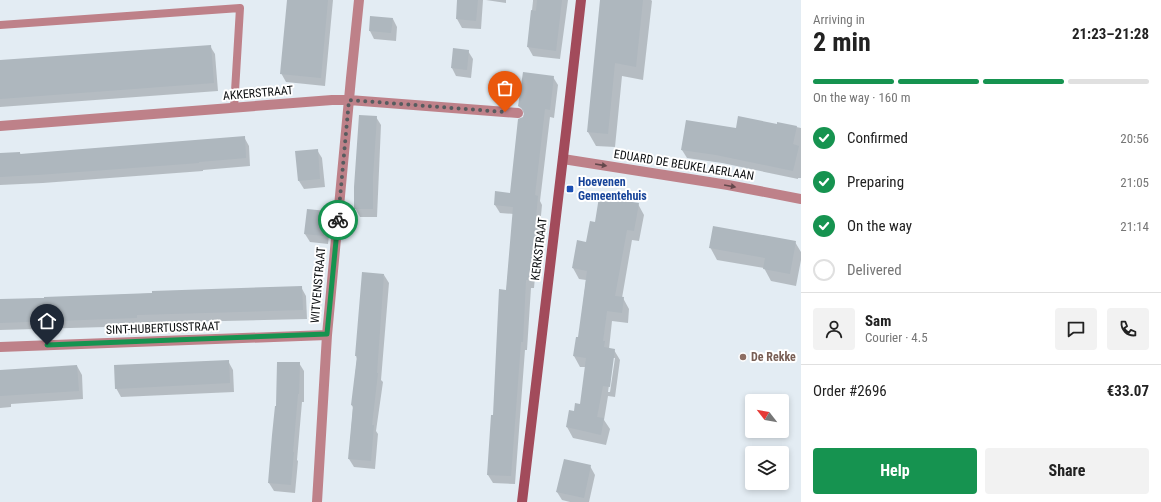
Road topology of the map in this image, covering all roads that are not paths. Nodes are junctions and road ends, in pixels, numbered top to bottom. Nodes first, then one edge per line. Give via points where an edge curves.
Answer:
1 (359, 0) edge
2 (581, 0) edge
3 (0, 25) edge
4 (349, 100) junction
5 (234, 108) junction
6 (518, 113) dead end
7 (0, 126) edge
8 (563, 159) junction
9 (801, 199) edge
10 (327, 334) junction
11 (0, 347) edge
12 (317, 502) edge
13 (522, 502) edge

1 - 4 street, WITVENSTRAAT
2 - 8 main road, KERKSTRAAT
3 - 5 lane via 240,8
4 - 5 street, AKKERSTRAAT
4 - 6 street, AKKERSTRAAT
4 - 10 street, WITVENSTRAAT
5 - 7 street, AKKERSTRAAT
8 -> 9 street, EDUARD DE BEUKELAERLAAN
8 - 13 main road, KERKSTRAAT
10 - 11 street, SINT-HUBERTUSSTRAAT
10 - 12 street, WITVENSTRAAT

